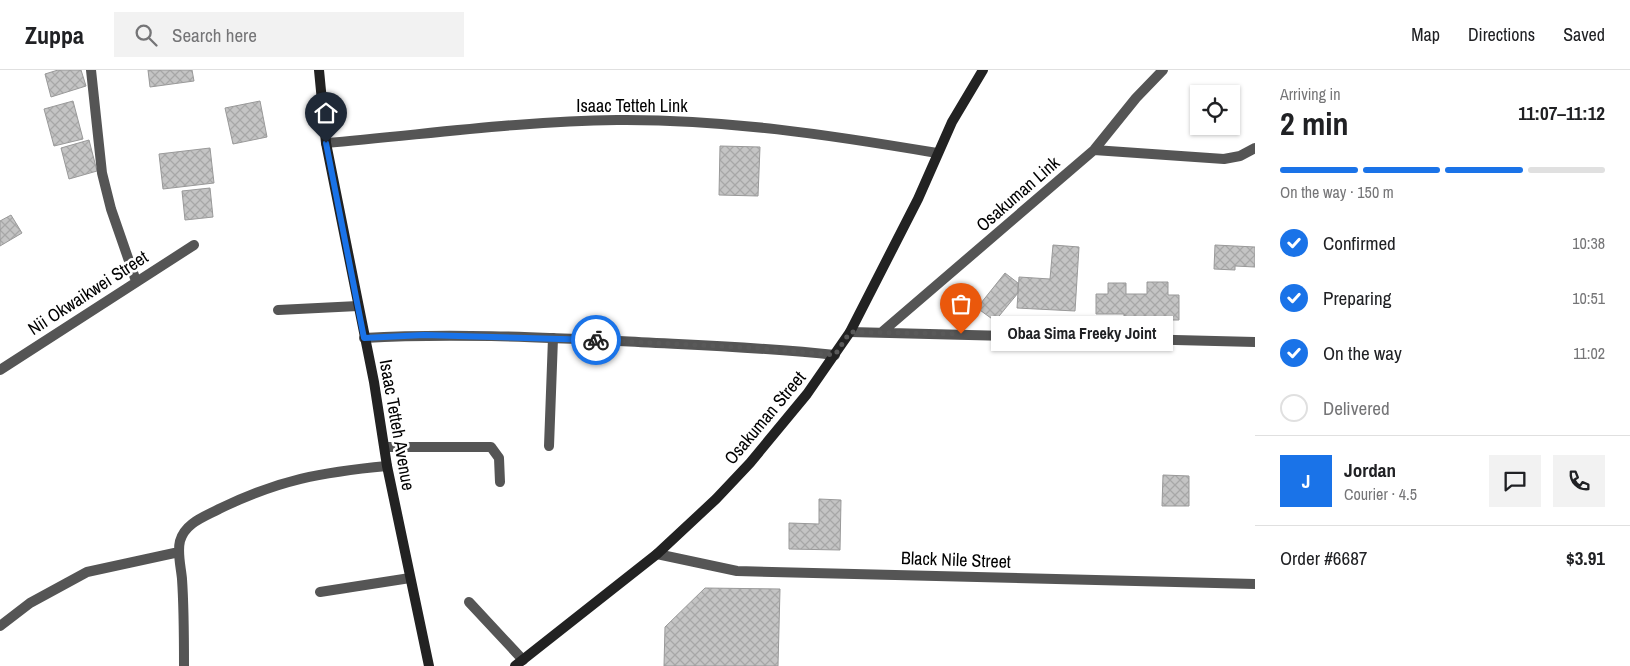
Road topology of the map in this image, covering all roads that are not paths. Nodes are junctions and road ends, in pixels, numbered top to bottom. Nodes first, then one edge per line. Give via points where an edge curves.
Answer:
1 (91, 70) edge
2 (319, 70) edge
3 (983, 70) edge
4 (1163, 70) edge
5 (326, 143) junction
6 (1255, 148) edge
7 (1094, 150) junction
8 (937, 153) junction
9 (194, 245) dead end
10 (136, 281) junction
11 (358, 306) junction
12 (278, 310) dead end
13 (850, 332) junction
14 (882, 332) junction
15 (364, 338) junction
16 (553, 338) junction
17 (1255, 342) edge
18 (835, 355) junction
19 (0, 370) edge
20 (549, 446) dead end
21 (385, 447) junction
22 (387, 466) junction
23 (500, 482) dead end
24 (179, 552) junction
25 (657, 554) junction
26 (410, 578) junction
27 (1255, 584) edge
28 (320, 592) dead end
29 (469, 602) dead end
30 (0, 626) edge
31 (519, 663) edge
32 (184, 666) edge
33 (429, 666) edge

1 - 10 street via 102,173
2 - 5 street, Isaac Tetteh Avenue
3 - 8 street, Osakuman Street
4 - 7 street, Osakuman Link
5 - 8 street, Isaac Tetteh Link via 521,125 617,120 723,123 826,134
5 - 11 street, Isaac Tetteh Avenue
6 - 7 street via 1240,156 1224,159
7 - 14 street, Osakuman Link
8 - 13 street, Osakuman Street via 918,199
9 - 10 street, Nii Okwaikwei Street
10 - 19 street, Nii Okwaikwei Street
11 - 12 street
11 - 15 street, Isaac Tetteh Avenue
13 - 14 street
13 - 18 street, Osakuman Street
14 - 17 street
15 - 16 street via 424,335
15 - 21 street, Isaac Tetteh Avenue
16 - 18 street
16 - 20 street
18 - 25 street, Osakuman Street via 750,463
21 - 22 street, Isaac Tetteh Avenue
21 - 23 street via 491,447 499,458
22 - 24 street via 329,471 252,492 184,530
22 - 26 street, Isaac Tetteh Avenue
24 - 30 street via 87,572 30,603
24 - 32 street
25 - 27 street, Black Nile Street via 737,570
25 - 31 street, Osakuman Street
26 - 28 street
26 - 33 street, Isaac Tetteh Avenue
29 - 31 street

